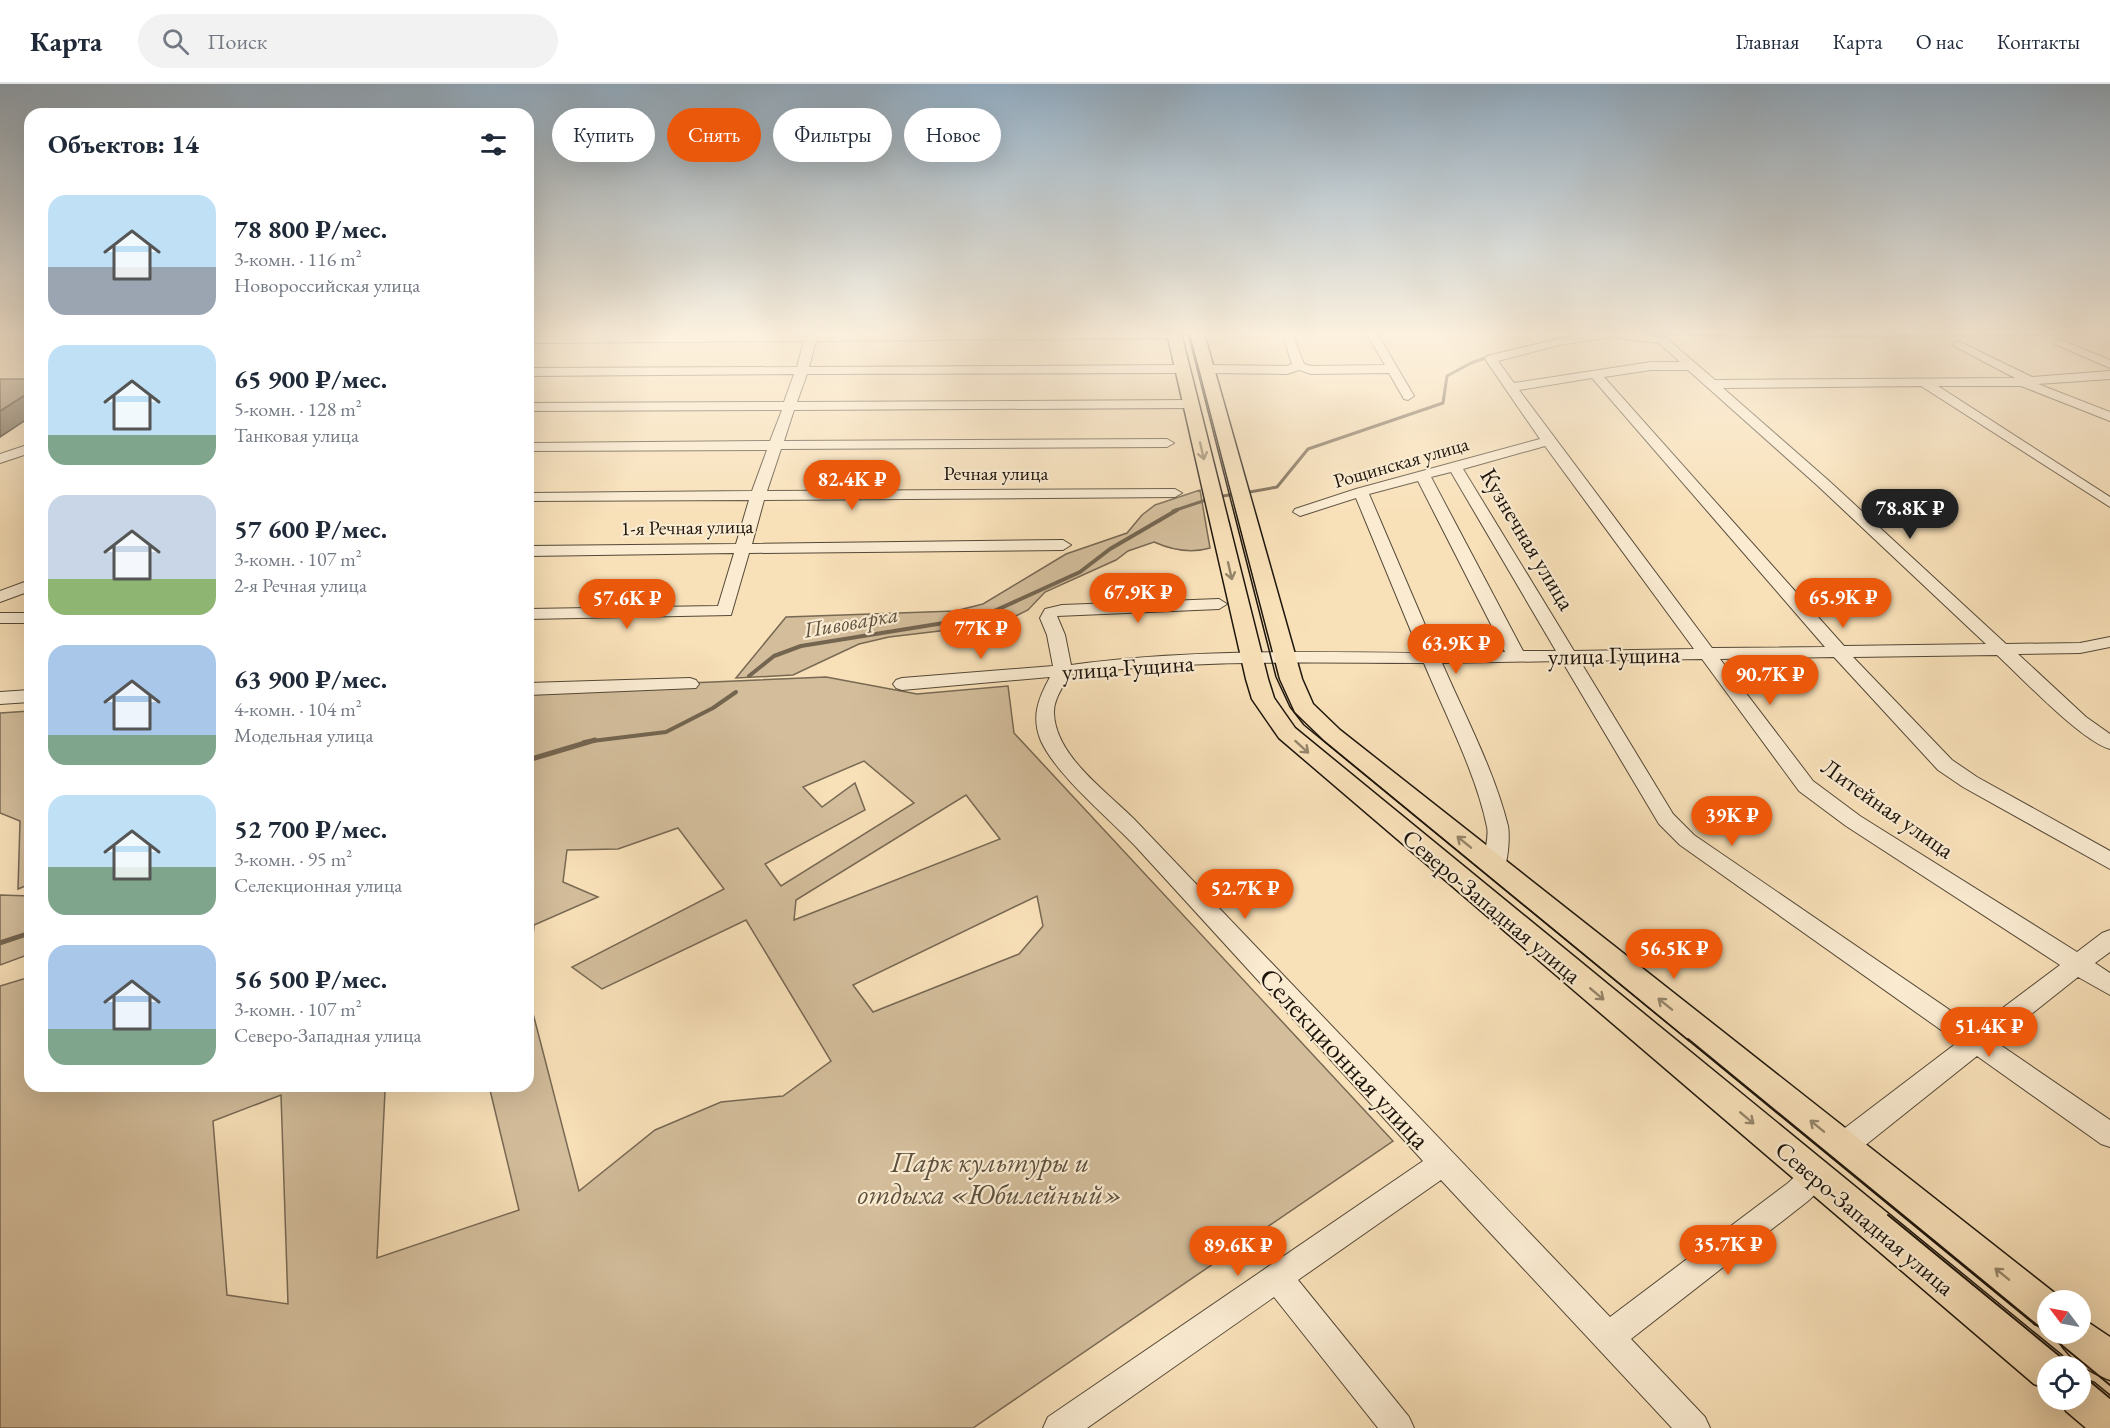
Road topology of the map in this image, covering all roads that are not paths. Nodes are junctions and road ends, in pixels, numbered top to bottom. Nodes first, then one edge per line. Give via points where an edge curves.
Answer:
1 (793, 396) edge
2 (1189, 396) edge
3 (1214, 396) edge
4 (1517, 396) edge
5 (1614, 396) edge
6 (1726, 396) edge
7 (1944, 396) edge
8 (2059, 396) edge
9 (1191, 404) junction
10 (789, 406) junction
11 (534, 407) edge
12 (2110, 417) edge
13 (1548, 441) junction
14 (1167, 443) dead end
15 (774, 446) junction
16 (534, 447) edge
17 (24, 449) edge
18 (0, 450) edge
19 (24, 451) edge
20 (0, 459) edge
21 (1454, 466) junction
22 (1422, 476) junction
23 (1361, 492) junction
24 (1175, 493) dead end
25 (758, 495) junction
26 (534, 497) edge
27 (2110, 502) edge
28 (1300, 512) dead end
29 (1063, 545) dead end
30 (744, 547) junction
31 (534, 551) edge
32 (24, 587) edge
33 (0, 597) edge
34 (1219, 604) dead end
35 (534, 614) edge
36 (0, 618) edge
37 (24, 618) edge
38 (2110, 642) edge
39 (2000, 649) junction
40 (1839, 651) junction
41 (1706, 654) junction
42 (1568, 656) junction
43 (1285, 657) junction
44 (1517, 657) junction
45 (1429, 658) junction
46 (1252, 659) junction
47 (1063, 671) junction
48 (690, 684) dead end
49 (902, 684) dead end
50 (534, 689) edge
51 (24, 696) edge
52 (0, 698) edge
53 (2110, 743) edge
54 (2110, 861) edge
55 (1495, 866) junction
56 (2110, 939) edge
57 (2079, 965) junction
58 (2110, 986) edge
59 (1977, 1041) junction
60 (2110, 1135) edge
61 (1843, 1146) junction
62 (1443, 1163) junction
63 (1815, 1176) junction
64 (1278, 1278) junction
65 (2037, 1302) edge
66 (1608, 1338) junction
67 (2088, 1344) edge
68 (2037, 1361) edge
69 (2110, 1361) edge
70 (2091, 1406) edge
71 (2110, 1422) edge
72 (1059, 1428) edge
73 (1398, 1428) edge
74 (1694, 1428) edge

1 - 10 street
2 - 9 main road, Северо-Западная улица
3 - 43 main road, Северо-Западная улица
4 - 13 street, Литейная улица
5 - 40 street
6 - 39 street
7 - 27 street
8 - 12 street
9 - 10 street
9 -> 46 main road, Северо-Западная улица
10 - 11 street
10 - 15 street
13 - 21 street, Рощинская улица
13 - 41 street, Литейная улица
14 - 15 street
15 - 16 street
15 - 25 street
17 - 18 street
19 - 20 street
21 - 22 street, Рощинская улица
21 - 42 street, Кузнечная улица
22 - 23 street, Рощинская улица
22 - 44 street
23 - 28 street, Рощинская улица
23 - 45 street
24 - 25 street, Речная улица
25 - 26 street, Речная улица
25 - 30 street
29 - 30 street, 1-я Речная улица
30 - 31 street, 1-я Речная улица
30 - 35 street via 725,611
32 - 33 street
34 - 47 street via 1051,613 1048,618 1056,635
36 - 37 street
38 - 39 street, улица Гущина via 2080,648
39 - 40 street, улица Гущина
39 - 53 street via 2079,721
40 - 41 street, улица Гущина
40 - 54 street via 1945,765
41 - 42 street, улица Гущина
41 - 57 street, Литейная улица via 1806,786
42 - 44 street, улица Гущина
42 - 59 street, Кузнечная улица via 1666,819 1687,840
43 - 45 street, улица Гущина
43 - 46 street, улица Гущина
55 -> 43 main road, Северо-Западная улица via 1316,722 1294,692
44 - 45 street, улица Гущина
45 - 55 street via 1495,819
46 - 47 street, улица Гущина
46 -> 63 main road, Северо-Западная улица via 1263,699 1304,749
47 - 49 street, улица Гущина
47 - 62 street, Селекционная улица via 1044,713 1050,739 1060,758 1135,832
48 - 50 street
51 - 52 street
61 -> 55 main road, Северо-Западная улица
56 - 57 street
57 - 58 street, Литейная улица
57 - 59 street
59 - 60 street, Кузнечная улица
59 - 61 street
65 -> 61 main road, Северо-Западная улица
62 - 64 street
62 - 66 street, Селекционная улица
63 - 66 street
63 - 68 main road, Северо-Западная улица
64 - 72 street
64 - 73 street
66 - 74 street, Селекционная улица
67 - 69 main road
70 - 71 main road

